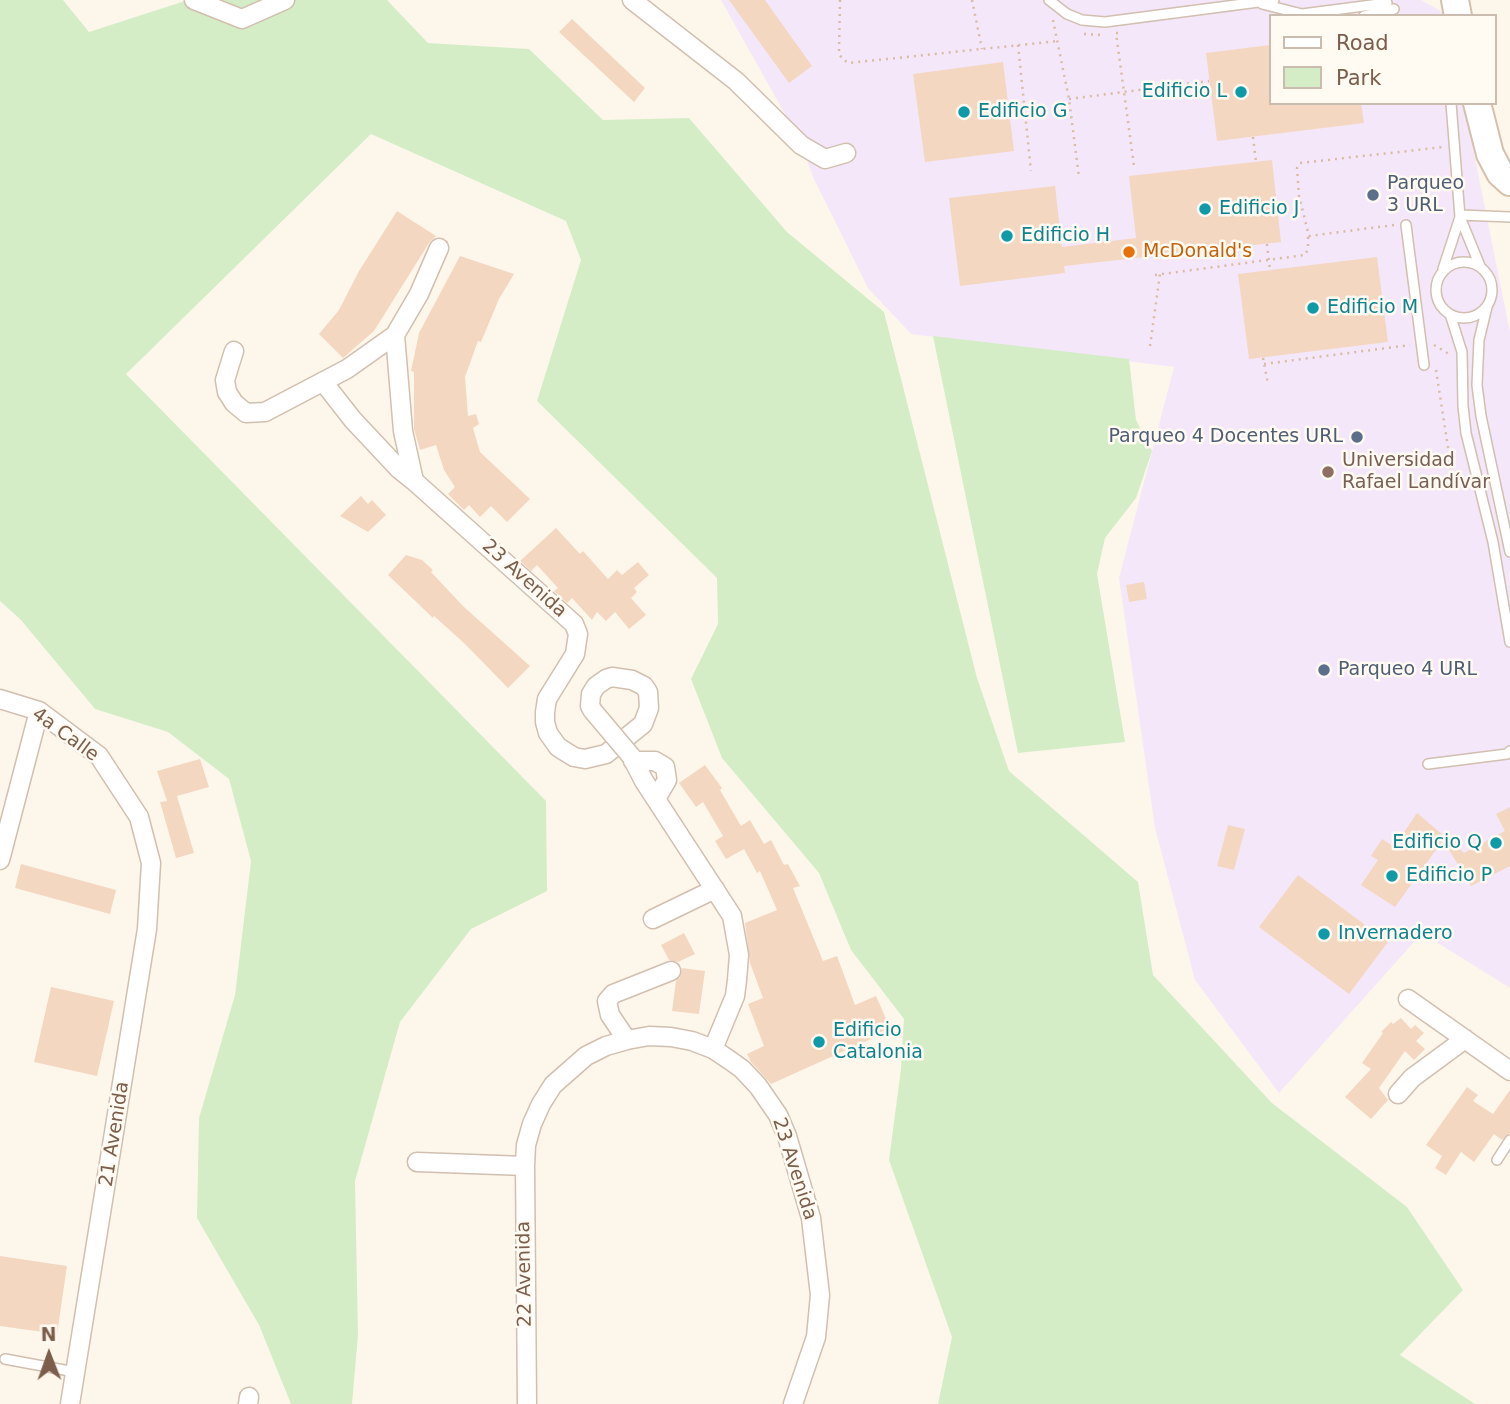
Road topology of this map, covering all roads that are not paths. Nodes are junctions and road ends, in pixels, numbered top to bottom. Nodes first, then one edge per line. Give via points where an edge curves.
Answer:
1 (194, 0) edge
2 (285, 0) edge
3 (632, 0) edge
4 (1049, 0) edge
5 (1273, 0) edge
6 (1257, 2) junction
7 (1391, 7) edge
8 (1299, 14) edge
9 (1314, 14) edge
10 (1370, 14) edge
11 (1451, 105) edge
12 (1478, 105) edge
13 (846, 153) dead end
14 (1510, 181) edge
15 (1460, 216) junction
16 (1510, 217) edge
17 (1406, 225) road end
18 (439, 248) dead end
19 (1480, 266) junction
20 (1442, 272) junction
21 (1487, 307) junction
22 (1450, 314) junction
23 (395, 335) junction
24 (234, 351) dead end
25 (1424, 365) road end
26 (324, 383) junction
27 (414, 481) junction
28 (1507, 540) junction
29 (1493, 542) junction
30 (1510, 552) edge
31 (1510, 576) edge
32 (1500, 578) junction
33 (1510, 642) edge
34 (0, 699) edge
35 (39, 712) junction
36 (1510, 751) edge
37 (632, 759) junction
38 (1428, 764) dead end
39 (656, 799) junction
40 (0, 860) edge
41 (151, 863) joint
42 (715, 889) junction
43 (653, 919) dead end
44 (671, 971) dead end
45 (1408, 999) dead end
46 (627, 1040) junction
47 (1465, 1040) junction
48 (713, 1049) junction
49 (1510, 1071) edge
50 (1398, 1094) dead end
51 (1510, 1140) edge
52 (1497, 1160) dead end
53 (417, 1162) dead end
54 (525, 1166) junction
55 (5, 1359) dead end
56 (77, 1373) junction
57 (70, 1404) edge
58 (527, 1404) edge
59 (793, 1404) edge

1 - 2 street via 243,19
3 - 13 street via 736,81 801,145 825,159
4 - 6 lane via 1067,14 1105,22
5 - 6 lane
6 - 8 lane
7 - 9 lane
7 - 10 lane
11 - 15 lane
12 - 14 street via 1490,154
15 - 16 lane
15 - 19 lane
15 - 20 lane
17 - 25 lane
18 - 23 street
19 - 20 lane via 1457,262
19 - 21 lane via 1492,285
20 - 22 lane via 1436,290
21 - 22 lane via 1466,318
21 - 28 lane via 1479,340 1477,385
22 - 29 lane via 1462,352 1466,433
23 - 26 street
23 - 27 street via 402,421
24 - 26 street via 225,380 227,392 246,413 265,412
26 - 27 street, 23 Avenida via 353,420
27 - 37 street, 23 Avenida, bridge via 574,624 578,634 575,653 547,699 545,712 548,733 558,747 585,759 606,754 645,721 649,708 644,686 612,677 590,694 593,711
28 - 29 lane
28 - 30 lane
29 - 32 lane
31 - 32 lane
32 - 33 lane
34 - 35 street, 4a Calle
35 - 40 street
35 - 41 street, 4a Calle via 99,756 139,817
36 - 38 lane
37 - 39 street, 23 Avenida
37 - 39 street via 665,767 667,780
39 - 42 street, 23 Avenida
41 - 56 street, 21 Avenida via 147,929
42 - 43 street
42 - 48 street, 23 Avenida via 732,916 739,956 734,996
44 - 46 street via 607,1000 610,1016
45 - 47 street
46 - 48 street, 22 Avenida via 671,1037
46 - 54 street, 22 Avenida via 586,1056 553,1085 532,1124
47 - 49 street
47 - 50 street via 1412,1078
48 - 59 street, 23 Avenida via 750,1077 778,1115 811,1218 819,1316
51 - 52 lane
53 - 54 street
54 - 58 street, 22 Avenida
55 - 56 lane
56 - 57 street, 21 Avenida

